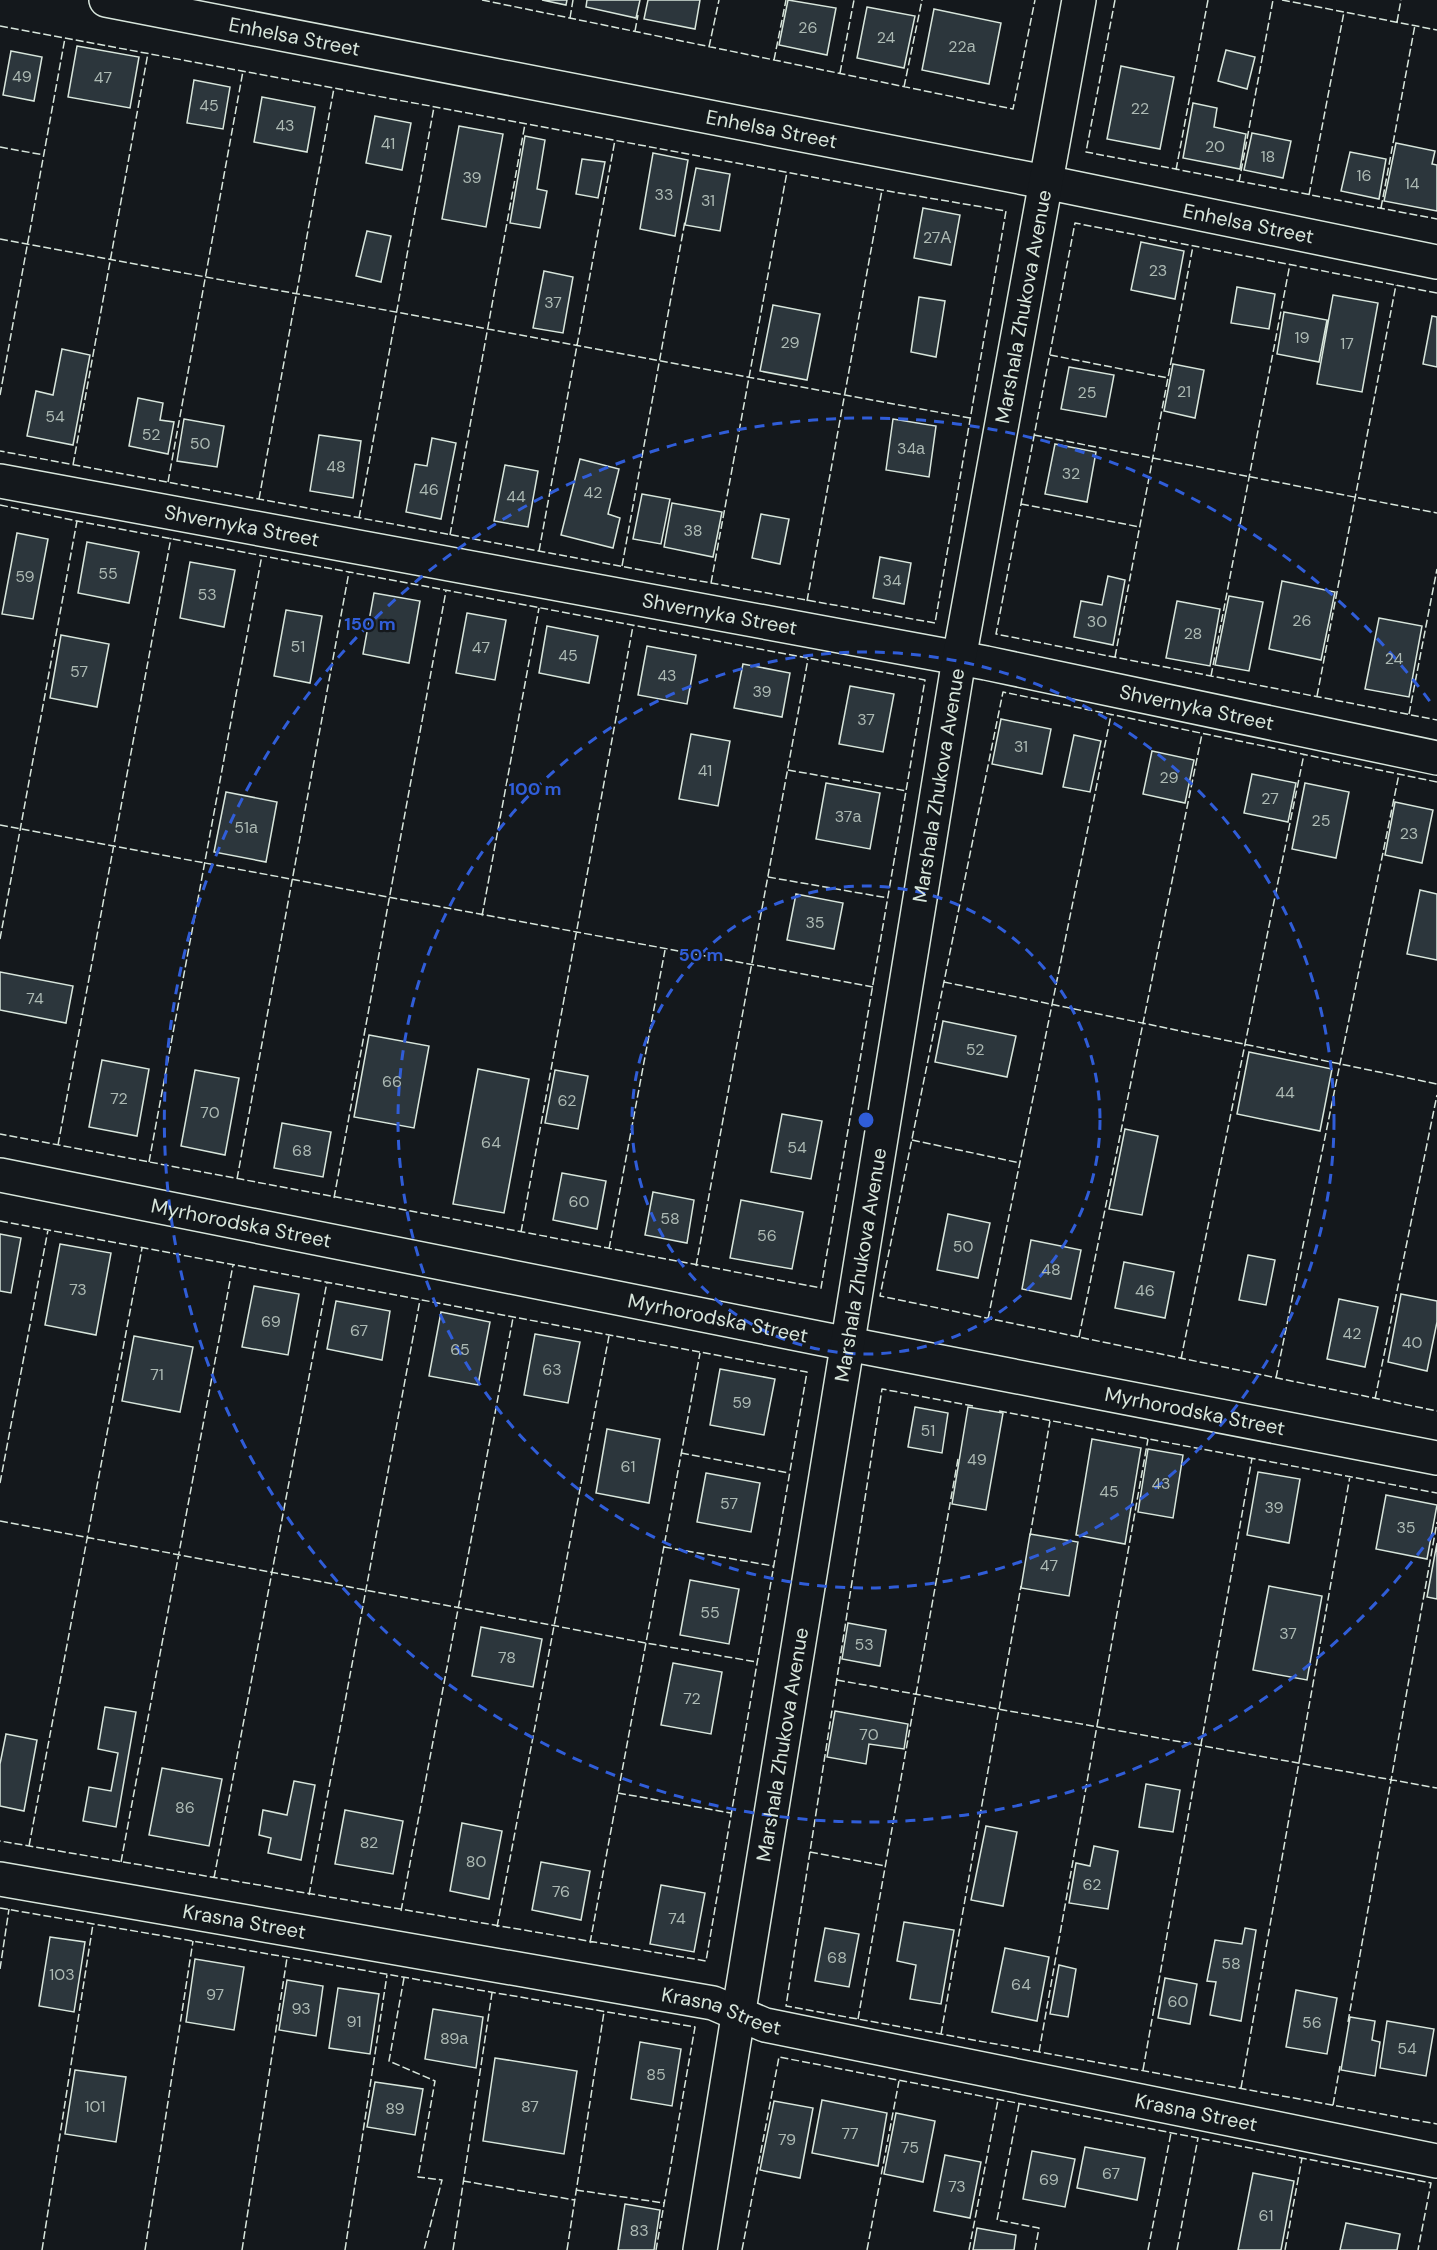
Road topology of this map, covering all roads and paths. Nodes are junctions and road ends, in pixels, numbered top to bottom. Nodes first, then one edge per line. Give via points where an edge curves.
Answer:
1 (106, 0) edge
2 (1079, 0) edge
3 (1045, 182) junction
4 (1437, 262) edge
5 (0, 481) edge
6 (959, 658) junction
7 (1437, 758) edge
8 (0, 1175) edge
9 (848, 1344) junction
10 (1437, 1458) edge
11 (0, 1879) edge
12 (739, 2014) junction
13 (1437, 2161) edge
14 (700, 2250) edge

1 - 3 street, Enhelsa Street
2 - 3 street, Marshala Zhukova Avenue
3 - 4 street, Enhelsa Street
3 - 6 street, Marshala Zhukova Avenue
5 - 6 street, Shvernyka Street
6 - 7 street, Shvernyka Street
6 - 9 street, Marshala Zhukova Avenue
8 - 9 street, Myrhorodska Street
9 - 10 street, Myrhorodska Street
9 - 12 street, Marshala Zhukova Avenue
11 - 12 street, Krasna Street via 713,2003
12 - 13 street, Krasna Street via 765,2025
12 - 14 street, Marshala Zhukova Avenue

